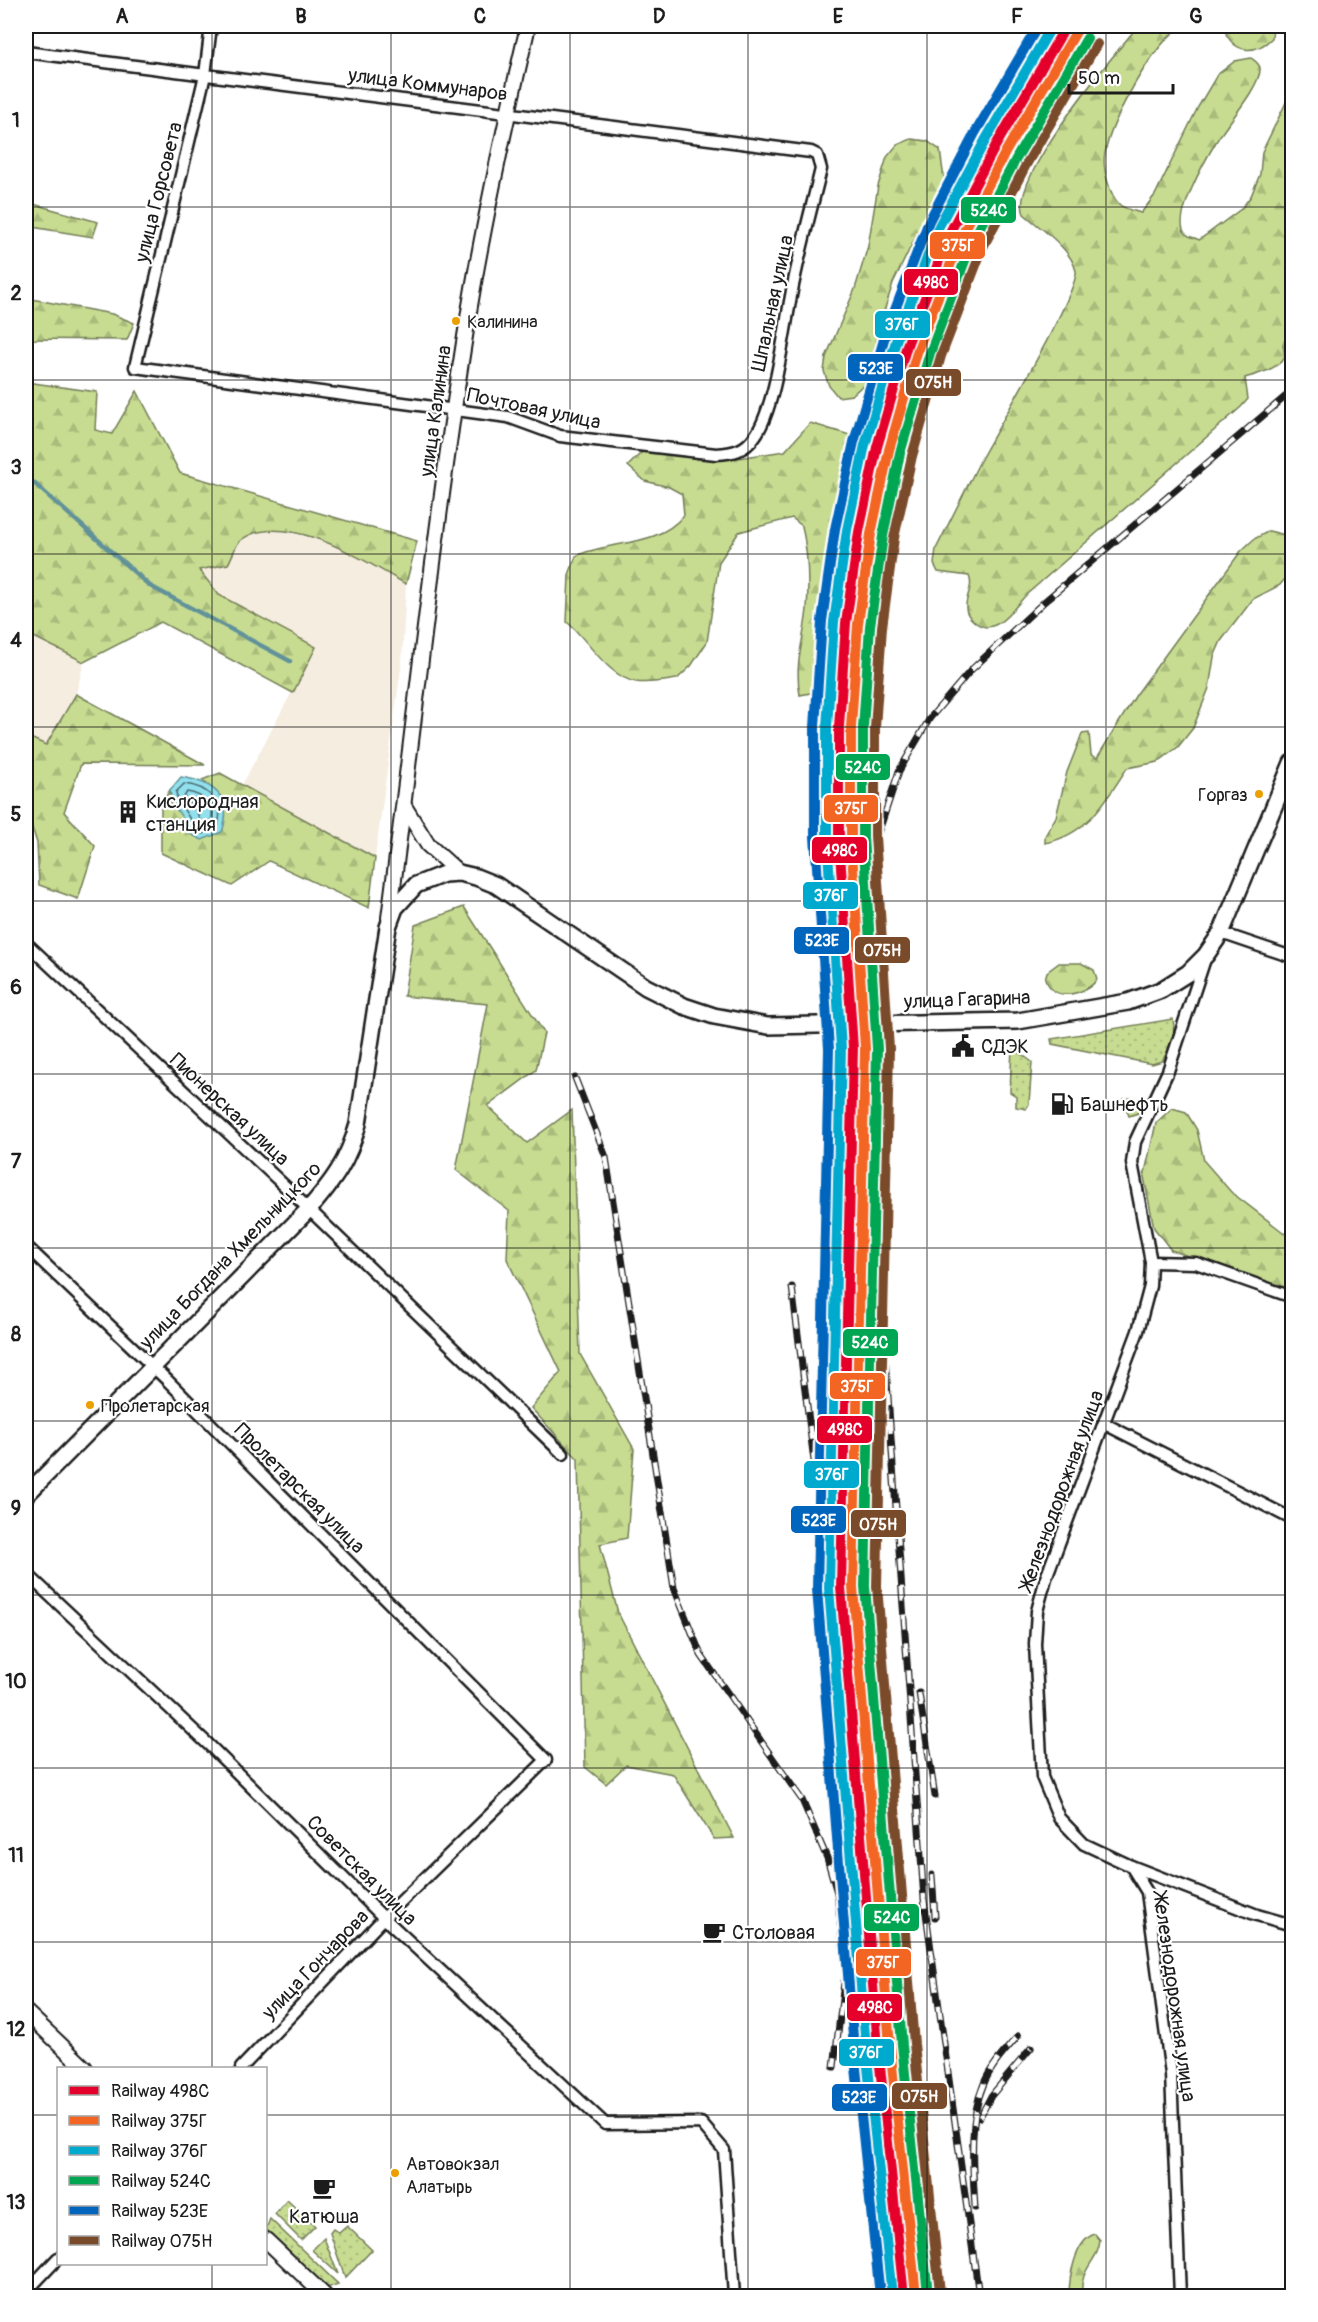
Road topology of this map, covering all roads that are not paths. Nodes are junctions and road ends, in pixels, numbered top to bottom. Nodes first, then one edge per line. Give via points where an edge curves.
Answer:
1 (211, 26) edge
2 (528, 26) edge
3 (26, 52) edge
4 (205, 75) junction
5 (507, 112) junction
6 (821, 161) joint
7 (135, 367) joint
8 (454, 410) junction
9 (746, 447) joint
10 (1293, 763) edge
11 (404, 806) junction
12 (459, 873) junction
13 (388, 927) junction
14 (1221, 933) junction
15 (26, 943) edge
16 (1206, 955) junction
17 (1293, 957) edge
18 (309, 1209) junction
19 (26, 1246) edge
20 (1151, 1262) junction
21 (1293, 1297) edge
22 (153, 1366) junction
23 (1105, 1424) junction
24 (563, 1454) dead end
25 (26, 1496) edge
26 (1293, 1519) edge
27 (26, 1573) edge
28 (546, 1760) joint
29 (1131, 1866) junction
30 (384, 1918) junction
31 (1293, 1925) edge
32 (26, 2012) edge
33 (84, 2067) edge
34 (242, 2067) edge
35 (267, 2241) edge
36 (57, 2259) edge
37 (26, 2292) edge
38 (325, 2296) edge
39 (734, 2296) edge
40 (1180, 2296) edge

1 - 4 street, улица Горсовета
2 - 5 street, улица Калинина
3 - 4 street, улица Коммунаров
4 - 5 street, улица Коммунаров
4 - 7 street, улица Горсовета
5 - 6 street, улица Коммунаров via 811,152
5 - 8 street, улица Калинина
6 - 9 street, Шпальная улица via 769,408
7 - 8 street, Почтовая улица
8 - 9 street, Почтовая улица via 508,417 560,436 716,454 734,453
8 - 11 street, улица Калинина
10 - 14 main road, улица Гагарина
11 - 12 street via 428,845
11 - 13 street, улица Калинина
12 - 13 main road, улица Гагарина via 430,877 416,885 395,908
12 - 16 main road, улица Гагарина via 496,885 612,966 684,1006 768,1026 1018,1021 1128,1002 1161,990 1188,973
13 - 18 main road, улица Богдана Хмельницкого via 358,1124 350,1153
14 - 16 main road, улица Гагарина
14 - 17 street
15 - 18 street, Пионерская улица
16 - 20 street, Железнодорожная улица via 1168,1071 1136,1142 1132,1163
18 - 22 main road, улица Богдана Хмельницкого
18 - 24 street, Пионерская улица
19 - 22 street, Пролетарская улица
20 - 21 street via 1196,1263
20 - 23 street, Железнодорожная улица via 1150,1286 1138,1331
22 - 25 main road, улица Богдана Хмельницкого
22 - 28 street, Пролетарская улица
23 - 26 street
23 - 29 street, Железнодорожная улица via 1037,1611 1041,1777 1059,1818 1084,1844
27 - 30 street, Советская улица via 200,1736
28 - 30 street, улица Гончарова
29 - 31 street
29 - 40 street, Железнодорожная улица via 1147,1892 1171,2074
30 - 34 street, улица Гончарова
30 - 39 street, Советская улица via 605,2124 701,2123 724,2150
32 - 33 street
35 - 38 street
36 - 37 street

